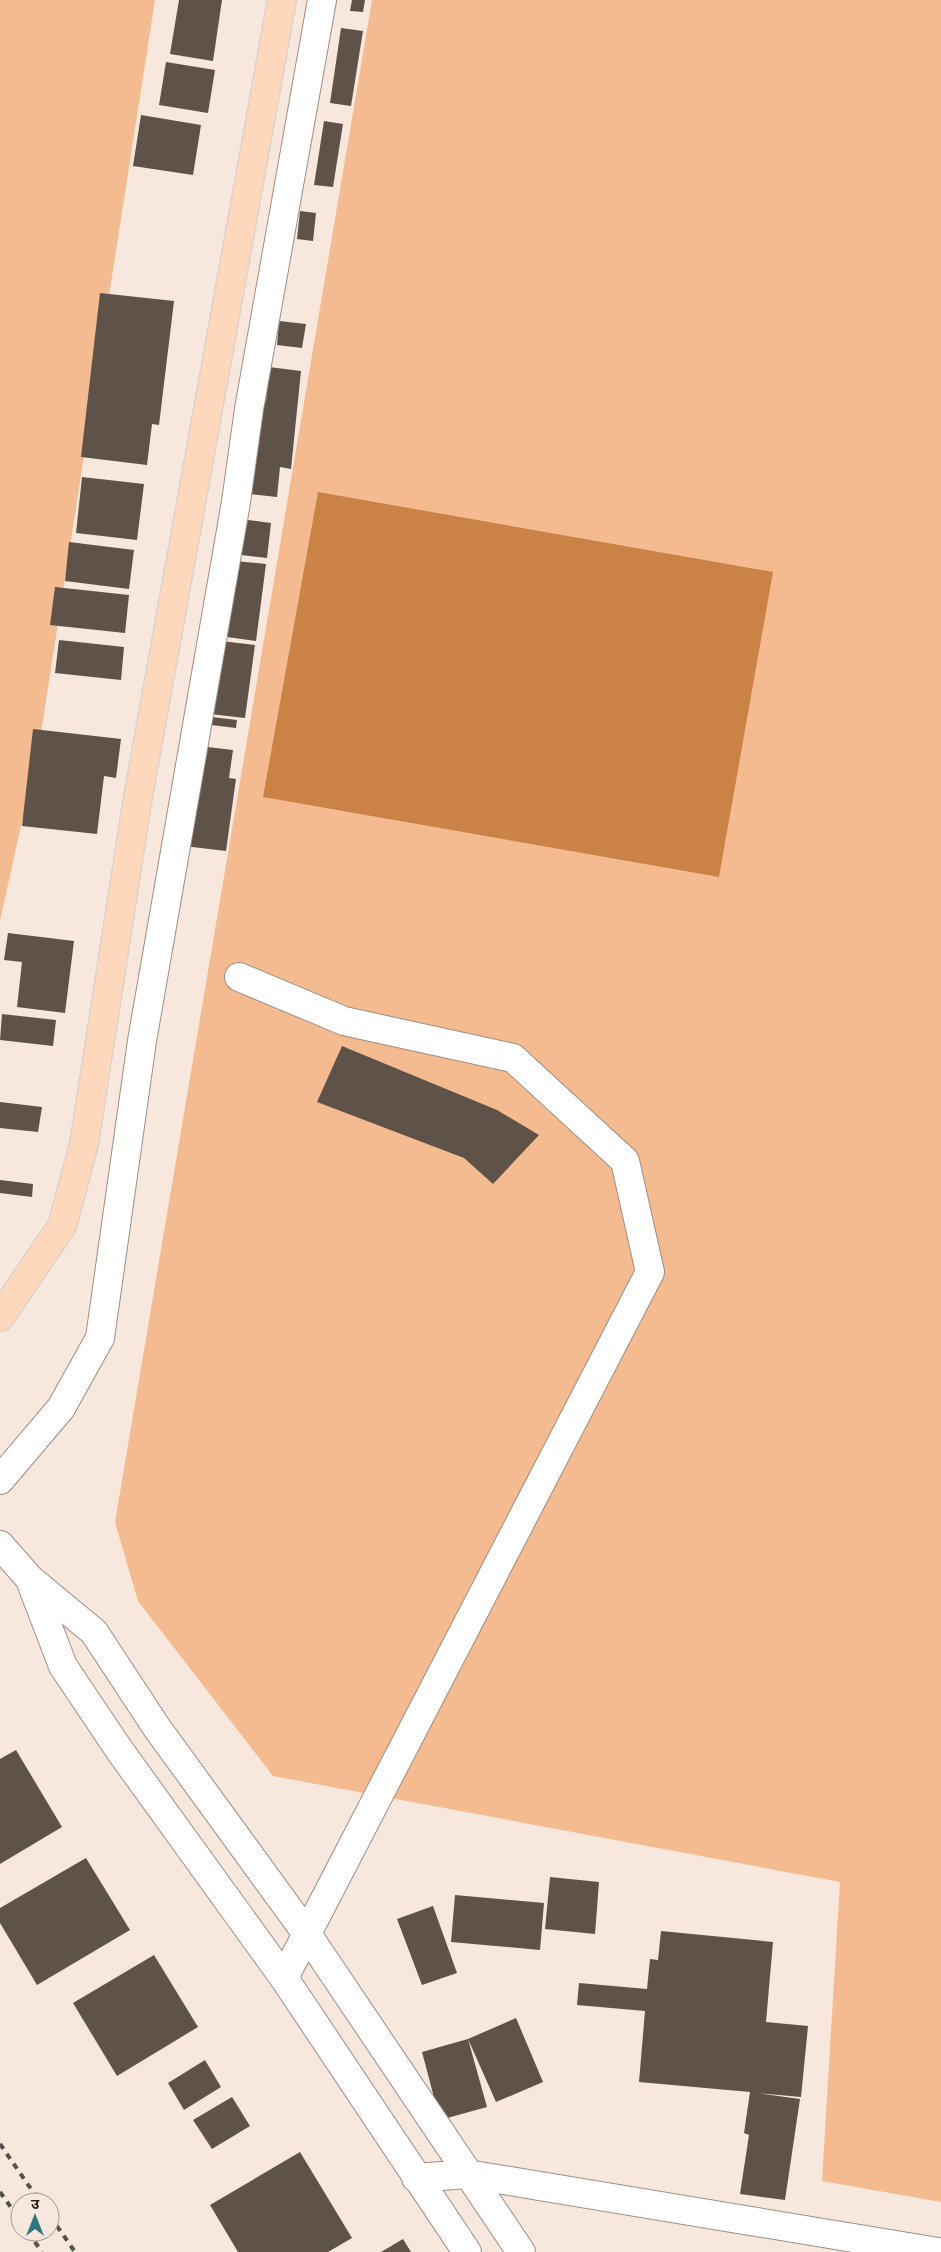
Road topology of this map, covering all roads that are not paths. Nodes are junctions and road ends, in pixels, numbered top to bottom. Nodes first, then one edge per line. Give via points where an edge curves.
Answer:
1 (282, 0) edge
2 (322, 0) edge
3 (239, 977) dead end
4 (0, 1317) edge
5 (0, 1480) edge
6 (0, 1545) edge
7 (30, 1579) junction
8 (307, 1934) junction
9 (284, 1978) junction
10 (468, 2174) junction
11 (416, 2178) junction
12 (466, 2252) edge
13 (521, 2252) edge
14 (938, 2252) edge

1 - 4 main road via 138,797 84,1144 62,1226
2 - 5 street via 142,1041 100,1338 62,1408
3 - 8 street via 344,1021 513,1058 625,1161 650,1272
6 - 7 street
7 - 8 street via 94,1632 156,1728
7 - 9 street via 63,1666 120,1751
8 - 9 street
8 - 10 street
9 - 11 street
10 - 11 street
10 - 13 street
10 - 14 street
11 - 12 street

